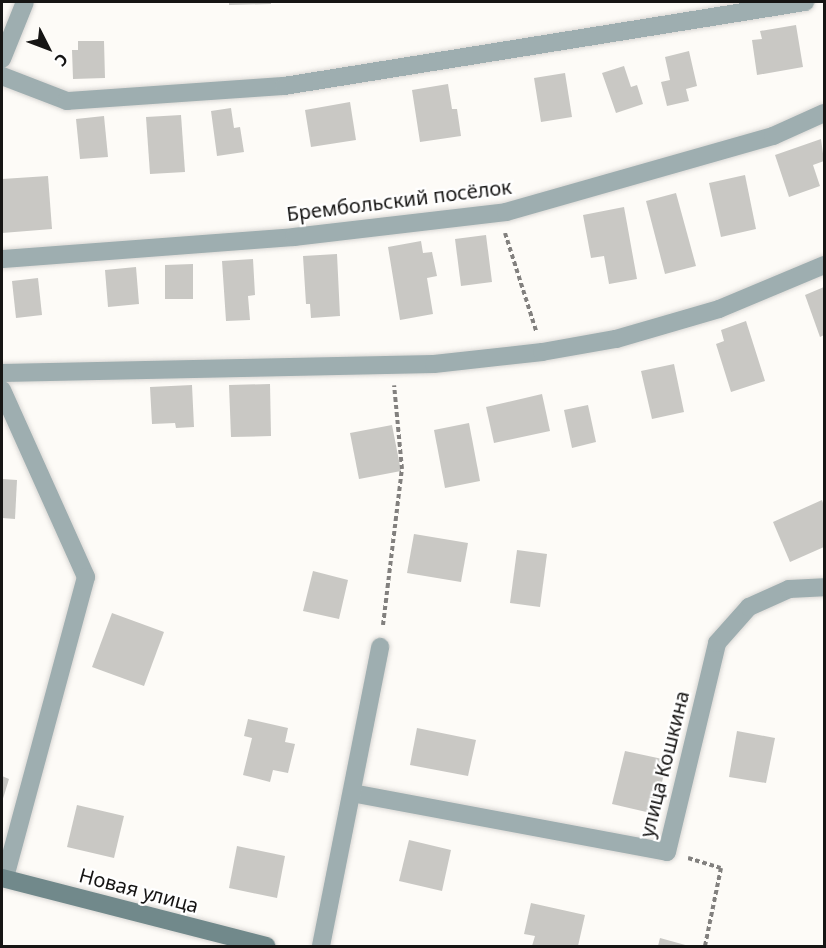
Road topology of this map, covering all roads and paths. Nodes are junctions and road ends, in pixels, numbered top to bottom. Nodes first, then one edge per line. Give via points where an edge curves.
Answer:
1 (25, 2) edge
2 (805, 2) edge
3 (2, 59) edge
4 (2, 76) edge
5 (825, 113) edge
6 (499, 212) junction
7 (2, 259) edge
8 (825, 265) edge
9 (542, 352) junction
10 (392, 365) junction
11 (2, 373) edge
12 (2, 390) edge
13 (825, 587) edge
14 (380, 647) joint
15 (352, 793) junction
16 (667, 852) junction
17 (3, 878) edge
18 (266, 946) edge
19 (321, 946) edge
20 (705, 946) edge

1 - 3 street
2 - 4 street via 284,86 67,101
5 - 6 street, Брембольский посёлок via 773,136
6 - 7 street, Брембольский посёлок via 294,237
6 - 9 path
8 - 9 street via 719,309 616,339
9 - 10 street
10 - 11 street
10 - 14 path via 402,469
12 - 17 street via 86,577
13 - 16 street, улица Кошкина via 789,589 749,607 717,643
14 - 15 street
15 - 16 street, улица Кошкина
15 - 19 street
16 - 20 path via 721,868
17 - 18 street, Новая улица

